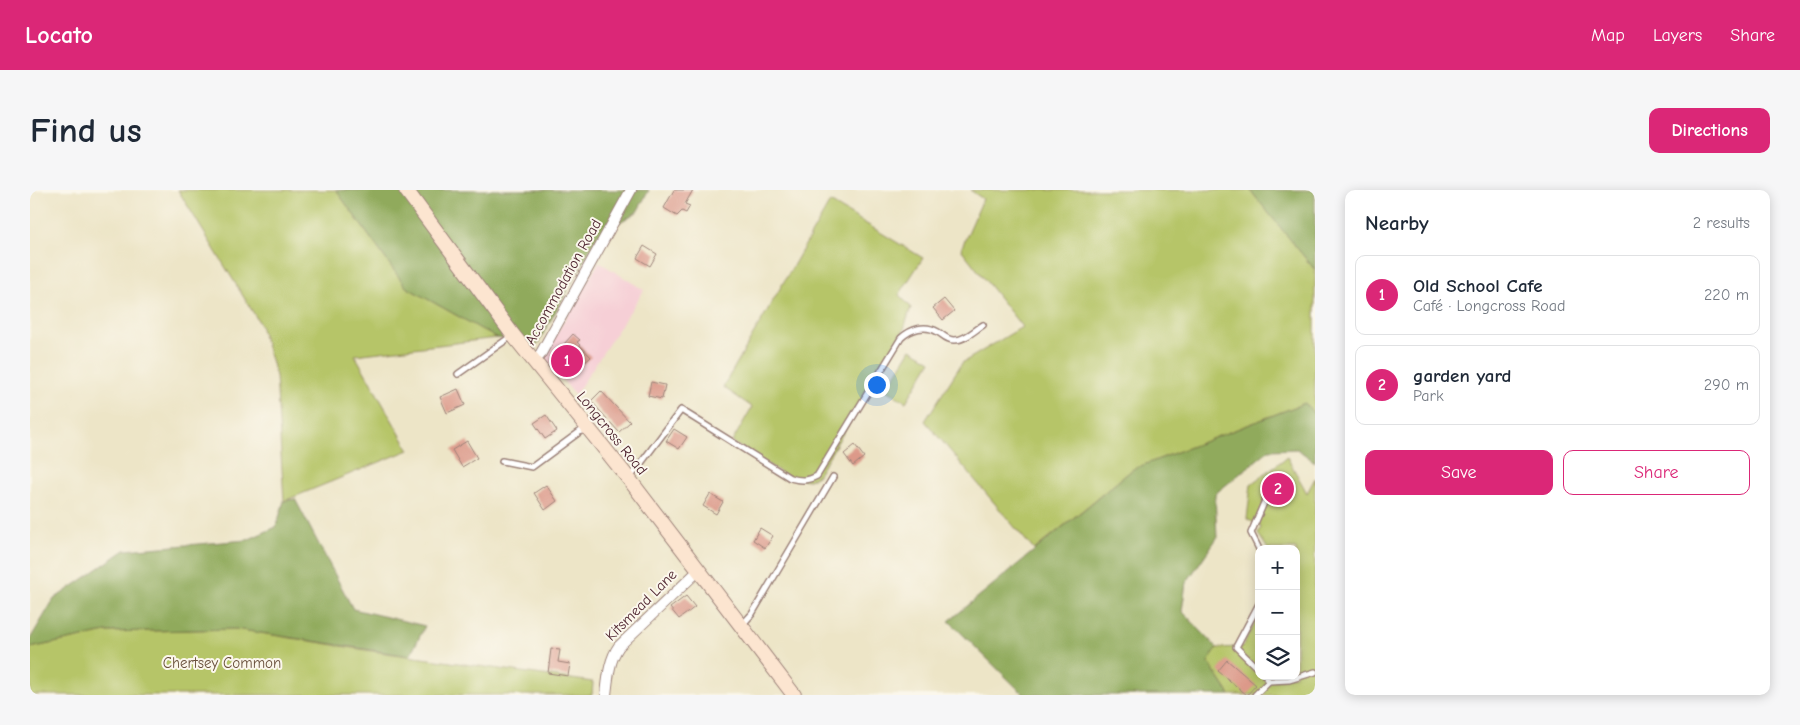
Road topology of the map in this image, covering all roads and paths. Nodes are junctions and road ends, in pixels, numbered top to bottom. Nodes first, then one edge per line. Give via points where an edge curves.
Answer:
1 (406, 190) edge
2 (630, 190) edge
3 (983, 325) dead end
4 (513, 335) junction
5 (534, 361) junction
6 (458, 374) dead end
7 (586, 427) junction
8 (502, 460) dead end
9 (833, 477) dead end
10 (629, 479) junction
11 (1269, 492) dead end
12 (1257, 545) edge
13 (699, 570) junction
14 (1255, 611) edge
15 (742, 625) junction
16 (1255, 666) edge
17 (1315, 672) edge
18 (1300, 677) edge
19 (1266, 680) edge
20 (606, 695) edge
21 (794, 695) edge
22 (1255, 695) edge

1 - 4 main road, Longcross Road
2 - 5 street, Accommodation Road
3 - 10 lane via 954,340 935,330 923,328 907,332 817,476 809,480 790,478 681,410
4 - 5 main road, Longcross Road
4 - 6 lane
5 - 7 main road, Longcross Road
7 - 8 lane via 532,467
7 - 10 main road, Longcross Road
9 - 15 lane via 752,614
10 - 13 main road, Longcross Road
11 - 12 lane via 1251,533
13 - 15 main road, Longcross Road
13 - 20 street, Kitsmead Lane via 619,646 611,663
14 - 16 lane via 1236,647
15 - 21 main road, Longcross Road
17 - 18 lane
19 - 22 lane

